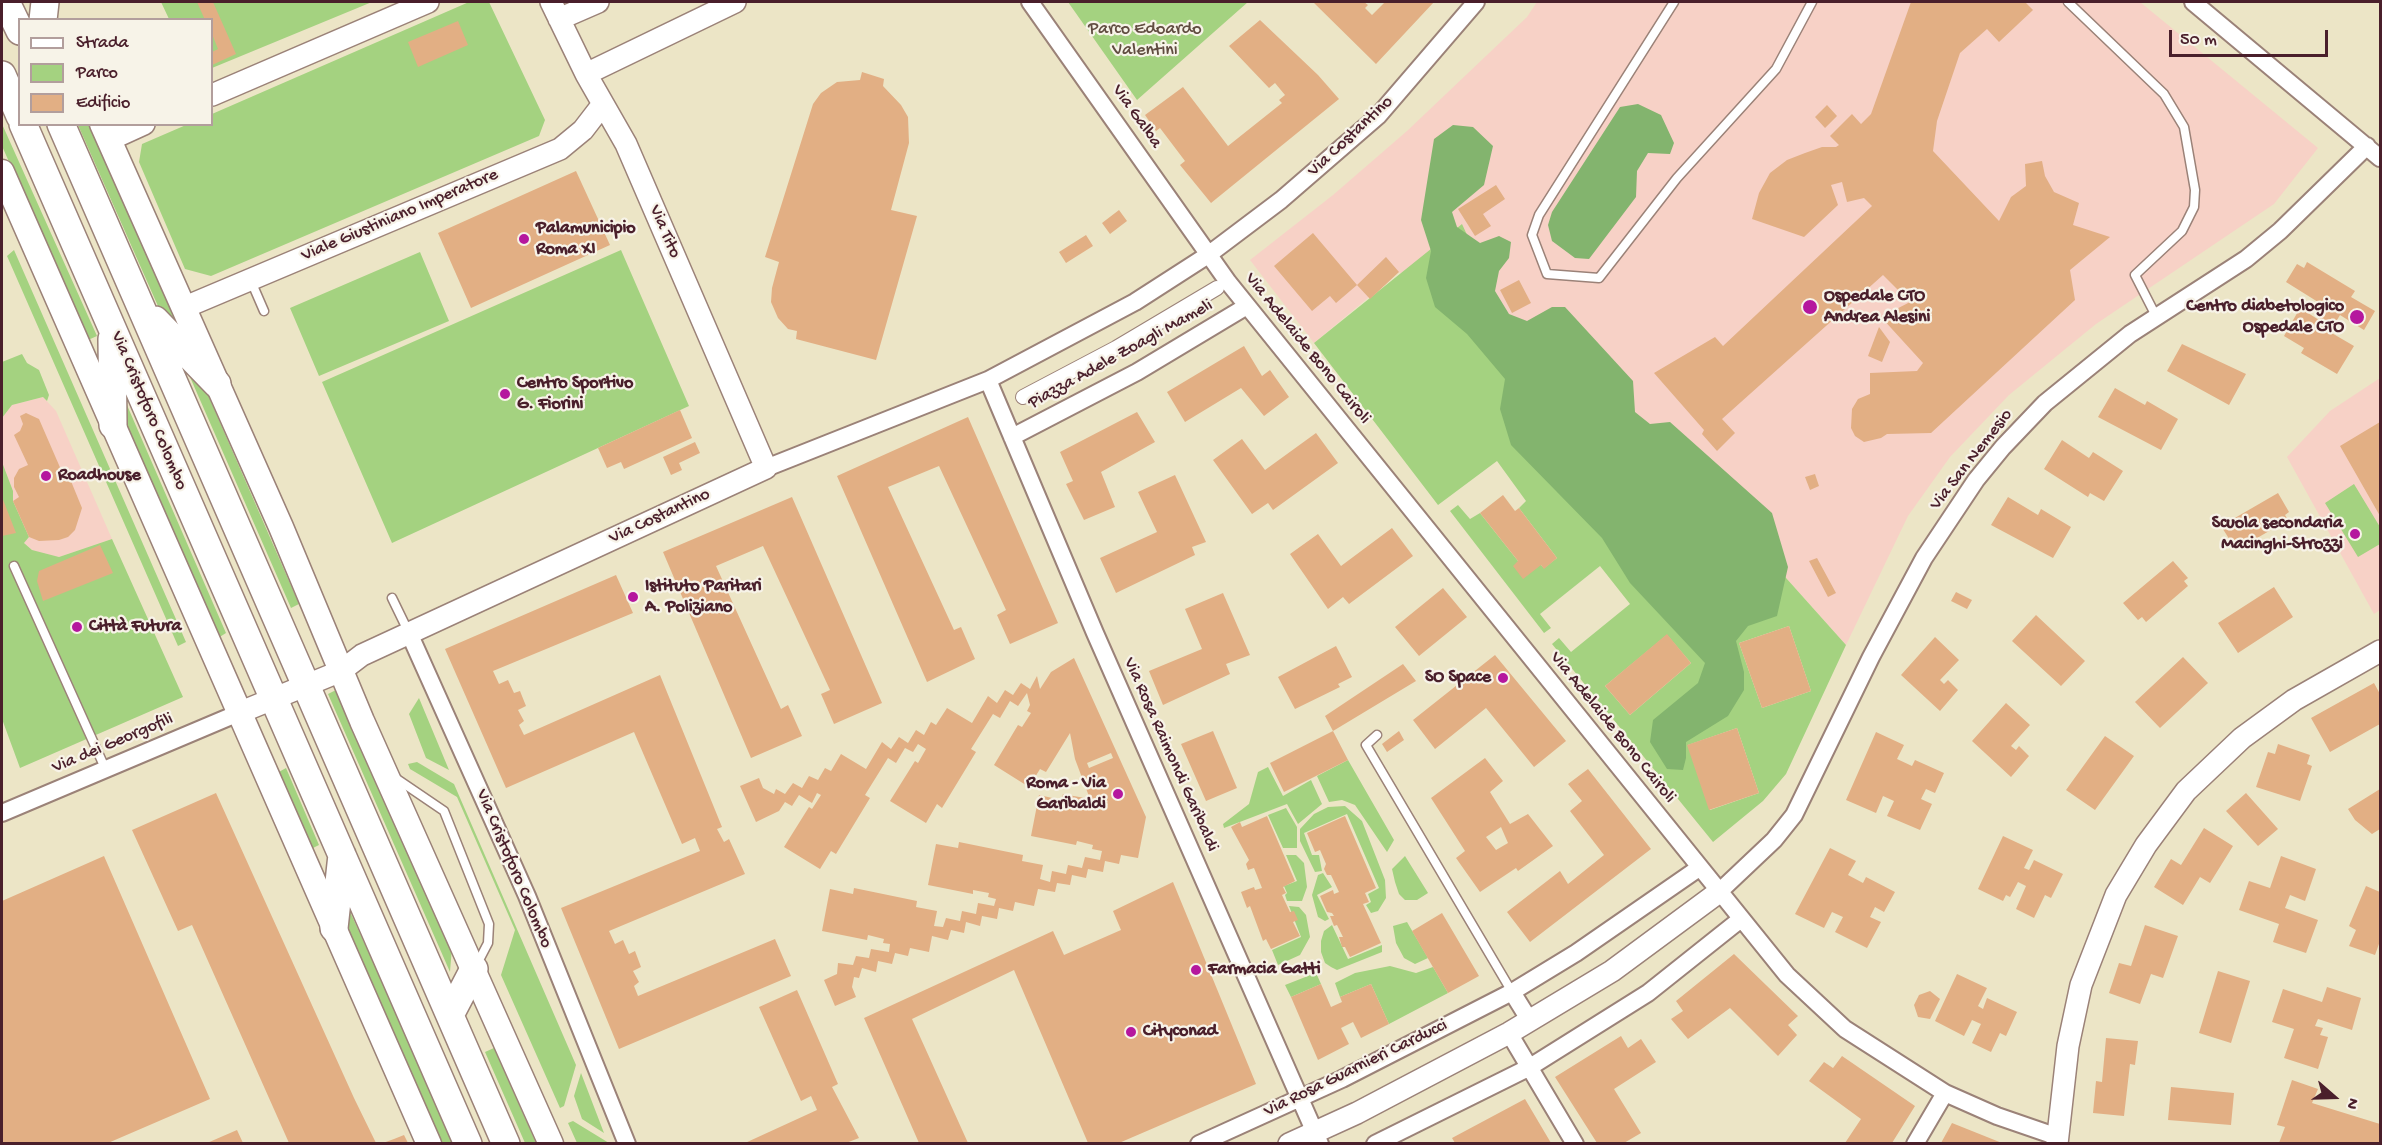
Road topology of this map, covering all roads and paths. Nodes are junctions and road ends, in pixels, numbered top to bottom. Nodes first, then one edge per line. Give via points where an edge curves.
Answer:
1 (6, 2) edge
2 (46, 2) edge
3 (428, 2) edge
4 (598, 2) edge
5 (735, 2) edge
6 (1030, 2) edge
7 (1476, 2) edge
8 (1674, 2) edge
9 (1812, 2) edge
10 (2068, 2) edge
11 (2193, 2) edge
12 (552, 7) edge
13 (43, 18) edge
14 (54, 18) edge
15 (18, 27) edge
16 (586, 74) junction
17 (213, 95) edge
18 (603, 104) junction
19 (24, 126) edge
20 (62, 126) edge
21 (134, 126) edge
22 (105, 132) edge
23 (2367, 146) junction
24 (2380, 158) edge
25 (2, 172) edge
26 (1208, 255) junction
27 (250, 280) junction
28 (1217, 288) dead end
29 (141, 305) junction
30 (1247, 306) junction
31 (183, 308) junction
32 (264, 310) dead end
33 (2156, 316) junction
34 (111, 326) junction
35 (988, 380) junction
36 (217, 384) junction
37 (1023, 397) dead end
38 (113, 425) junction
39 (1012, 437) junction
40 (766, 468) junction
41 (14, 566) dead end
42 (392, 598) dead end
43 (409, 633) junction
44 (2380, 651) edge
45 (341, 671) junction
46 (306, 685) junction
47 (274, 698) junction
48 (241, 712) junction
49 (1377, 735) dead end
50 (105, 768) junction
51 (386, 772) junction
52 (2, 813) edge
53 (343, 854) junction
54 (1699, 868) junction
55 (1719, 892) junction
56 (1740, 920) junction
57 (334, 928) junction
58 (474, 969) junction
59 (1512, 992) junction
60 (450, 1015) junction
61 (1530, 1021) junction
62 (1509, 1033) junction
63 (1530, 1067) junction
64 (1945, 1093) junction
65 (1300, 1098) junction
66 (1318, 1138) edge
67 (2057, 1140) edge
68 (429, 1143) edge
69 (468, 1143) edge
70 (506, 1143) edge
71 (551, 1143) edge
72 (627, 1143) edge
73 (1199, 1143) edge
74 (1289, 1143) edge
75 (1375, 1143) edge
76 (1575, 1143) edge
77 (1914, 1143) edge

1 - 15 main road
2 - 13 main road
2 - 14 main road
3 - 17 street
4 - 12 street
5 - 16 street
6 - 26 street, Via Galba
7 - 26 street, Via Costantino via 1378,116 1281,200
8 - 9 lane via 1539,215 1532,235 1547,274 1599,278 1677,178 1776,69
10 - 33 lane via 2164,94 2184,127 2195,190 2194,207 2182,231 2135,275
11 - 23 street
12 - 16 street, Via Tito
16 - 18 street, Via Tito
18 - 27 street, Viale Giustiniano Imperatore via 584,130 560,149
18 - 40 street, Via Tito via 626,144
19 - 34 main road, Via Cristoforo Colombo
20 - 29 main road, Via Cristoforo Colombo
21 - 22 street
22 - 31 main road
23 - 24 street
23 - 33 street, Via San Nemesio via 2315,200 2246,259
25 - 38 main road, Via Cristoforo Colombo
26 - 30 street, Via Adelaide Bono Cairoli
26 - 35 street via 1135,302
27 - 31 street, Viale Giustiniano Imperatore
27 - 32 lane
28 - 37 street, Piazza Adele Zoagli Mameli
29 - 36 main road
29 - 46 main road, Via Cristoforo Colombo
30 - 39 street, Piazza Adele Zoagli Mameli via 1137,372
30 - 54 street, Via Adelaide Bono Cairoli
31 - 36 main road
33 - 55 street, Via San Nemesio via 2045,403 1976,480 1924,558 1870,657 1794,815 1774,840
34 - 38 main road
34 - 47 main road, Via Cristoforo Colombo
35 - 39 street, Via Rosa Raimondi Garibaldi
35 - 40 street, Via Costantino
36 - 45 main road
38 - 48 main road, Via Cristoforo Colombo
39 - 65 street, Via Rosa Raimondi Garibaldi
40 - 43 street, Via Costantino
41 - 50 lane
42 - 43 lane, Via Cristoforo Colombo
43 - 45 street, Via Costantino via 362,655
43 - 72 street, Via Cristoforo Colombo via 527,896
44 - 67 street via 2294,700 2242,738 2193,784 2146,845 2116,895 2081,985 2068,1046
45 - 46 street
45 - 51 main road
46 - 47 street
46 - 60 main road, Via Cristoforo Colombo
47 - 48 street
47 - 53 main road, Via Cristoforo Colombo
48 - 50 street, Via dei Georgofili
48 - 57 main road, Via Cristoforo Colombo
49 - 59 lane via 1366,745
50 - 52 street, Via dei Georgofili
51 - 58 main road
51 - 58 lane via 444,811 489,924 488,943
53 - 57 main road
53 - 69 main road, Via Cristoforo Colombo
54 - 55 street, Via Adelaide Bono Cairoli
54 - 59 street, Via Rosa Guarnieri Carducci via 1576,954
55 - 56 street, Via Adelaide Bono Cairoli
55 - 61 street, Via Rosa Guarnieri Carducci via 1611,971
56 - 63 street via 1648,993
56 - 64 street, Via Adelaide Bono Cairoli via 1787,975 1845,1029
57 - 68 main road, Via Cristoforo Colombo
58 - 60 main road
58 - 71 main road
59 - 61 street
59 - 65 street, Via Rosa Guarnieri Carducci
60 - 70 main road, Via Cristoforo Colombo
61 - 62 street, Via Rosa Guarnieri Carducci
62 - 63 street
62 - 66 street, Via Rosa Guarnieri Carducci
63 - 75 street
63 - 76 street
64 - 67 street, Via Adelaide Bono Cairoli
64 - 77 street
65 - 66 street, Via Rosa Raimondi Garibaldi
65 - 73 street, Via Rosa Guarnieri Carducci
66 - 74 street, Via Rosa Guarnieri Carducci

